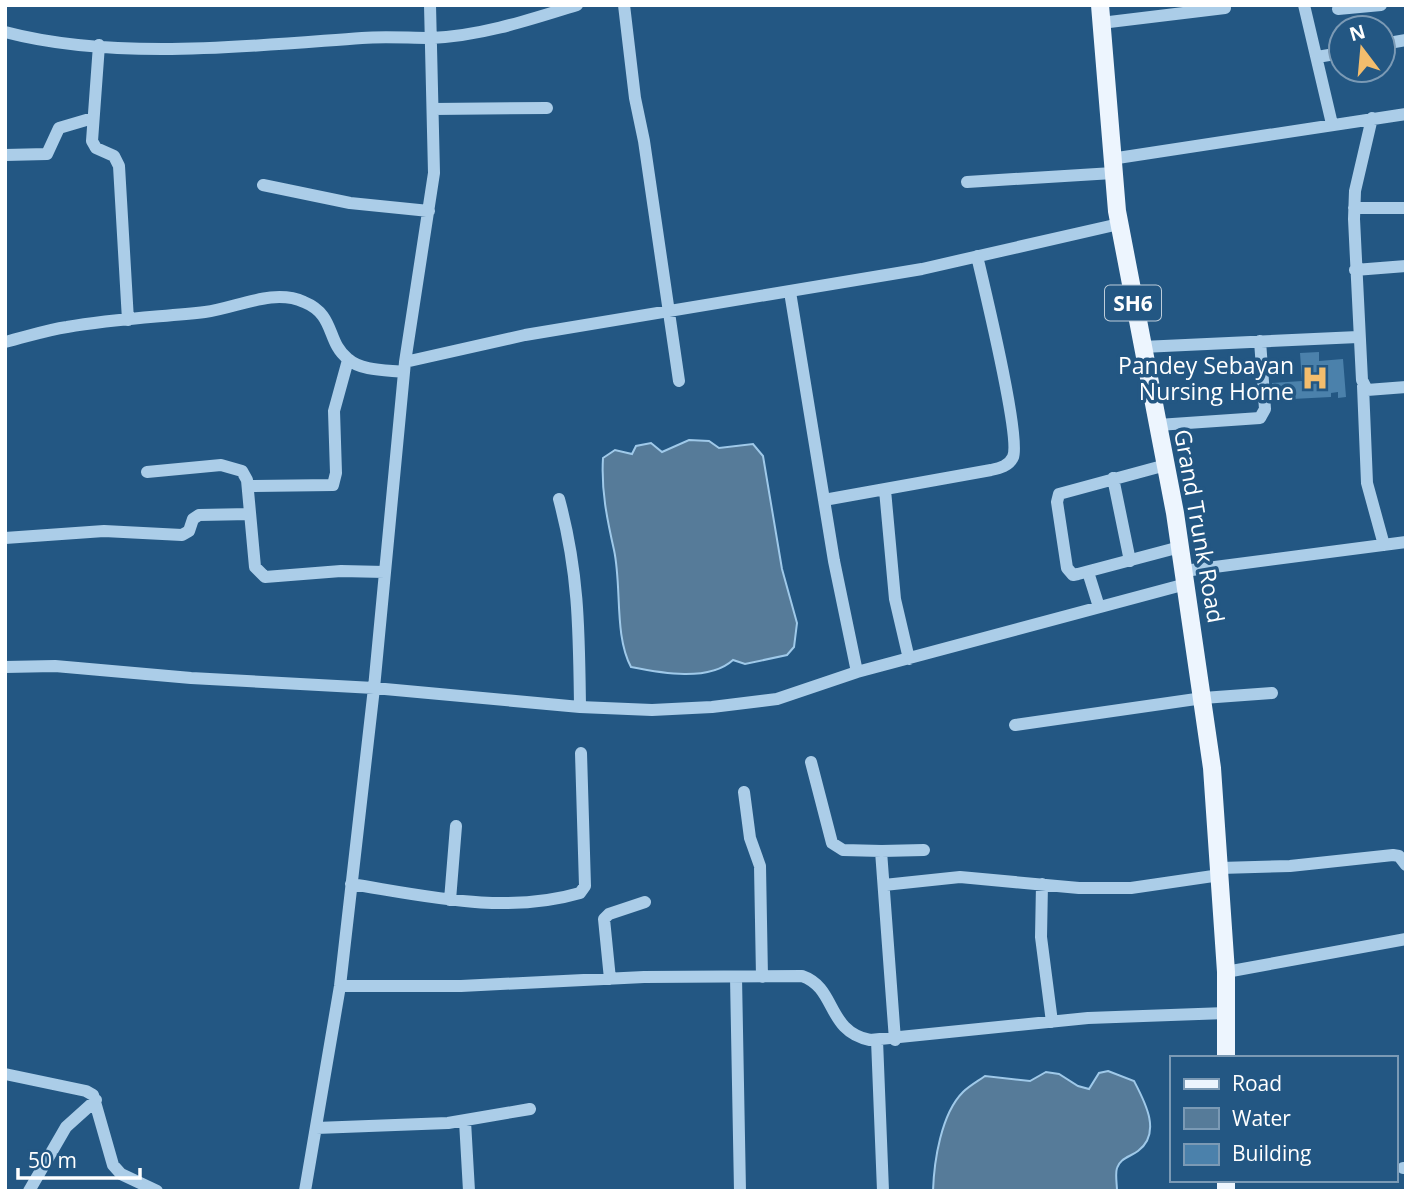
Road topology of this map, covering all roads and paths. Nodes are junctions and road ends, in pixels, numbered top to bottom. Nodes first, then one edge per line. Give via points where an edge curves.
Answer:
1 (430, 5) edge
2 (577, 5) edge
3 (624, 5) edge
4 (1304, 5) edge
5 (1381, 5) edge
6 (1225, 8) dead end
7 (1338, 9) dead end
8 (1100, 14) edge
9 (5, 32) edge
10 (431, 37) junction
11 (99, 45) junction
12 (1327, 55) edge
13 (1317, 57) junction
14 (547, 108) dead end
15 (433, 109) junction
16 (1406, 114) edge
17 (93, 118) junction
18 (1372, 118) junction
19 (1332, 124) junction
20 (5, 155) edge
21 (1112, 166) junction
22 (967, 182) dead end
23 (263, 185) dead end
24 (1354, 208) junction
25 (1406, 208) edge
26 (429, 211) junction
27 (1119, 224) junction
28 (977, 256) junction
29 (1406, 266) edge
30 (1355, 270) junction
31 (790, 292) junction
32 (667, 312) junction
33 (128, 320) junction
34 (1358, 337) junction
35 (1260, 341) junction
36 (5, 342) edge
37 (1142, 347) junction
38 (348, 360) junction
39 (405, 367) junction
40 (680, 381) dead end
41 (1363, 386) junction
42 (1406, 387) edge
43 (1158, 425) junction
44 (1166, 465) junction
45 (147, 472) dead end
46 (1113, 478) junction
47 (248, 486) junction
48 (885, 489) junction
49 (559, 499) dead end
50 (824, 500) junction
51 (250, 513) junction
52 (5, 538) edge
53 (1406, 542) edge
54 (1384, 545) junction
55 (1181, 547) junction
56 (1130, 561) junction
57 (385, 572) junction
58 (1088, 572) junction
59 (1187, 584) junction
60 (1099, 607) junction
61 (909, 659) junction
62 (5, 667) edge
63 (857, 672) junction
64 (374, 688) junction
65 (1272, 693) dead end
66 (1203, 698) junction
67 (580, 707) junction
68 (1015, 725) dead end
69 (581, 752) dead end
70 (811, 762) dead end
71 (744, 792) dead end
72 (456, 826) dead end
73 (924, 850) dead end
74 (882, 851) junction
75 (1406, 865) edge
76 (1220, 872) junction
77 (351, 884) junction
78 (1042, 884) junction
79 (884, 885) junction
80 (450, 900) junction
81 (645, 902) dead end
82 (1406, 939) edge
83 (1226, 972) junction
84 (736, 977) junction
85 (762, 977) junction
86 (610, 979) junction
87 (340, 986) junction
88 (1226, 1013) junction
89 (1052, 1022) junction
90 (877, 1040) junction
91 (895, 1040) junction
92 (1226, 1056) edge
93 (5, 1074) edge
94 (96, 1100) junction
95 (530, 1109) dead end
96 (465, 1121) junction
97 (316, 1128) junction
98 (29, 1191) edge
99 (157, 1191) edge
100 (305, 1191) edge
101 (469, 1191) edge
102 (740, 1191) edge
103 (883, 1191) edge

1 - 10 street
2 - 10 street via 515,24
3 - 32 street
4 - 13 street
5 - 7 street
6 - 8 street
8 - 21 main road, Grand Trunk Road / SH6
9 - 11 street
10 - 11 street via 363,37 251,47
10 - 15 street
11 - 17 street
12 - 13 street
13 - 19 street
14 - 15 street
15 - 26 street via 434,173
16 - 18 street
17 - 20 street via 59,128 47,155
17 - 33 street via 93,146 114,156 119,166
18 - 19 street
18 - 24 street
19 - 21 street
21 - 22 street
21 - 27 main road, Grand Trunk Road / SH6
23 - 26 street via 339,201
24 - 25 street
24 - 30 street
26 - 39 street
27 - 28 street
27 - 37 main road, Grand Trunk Road / SH6
28 - 31 street
28 - 48 street via 1007,401 1015,449 1012,460 991,471
29 - 30 street
30 - 34 street
31 - 32 street
31 - 50 street
32 - 39 street via 525,334
32 - 40 street
33 - 36 street via 67,327
33 - 38 street via 292,298 326,316
34 - 35 street
34 - 41 street
35 - 37 street
35 - 43 street via 1265,409 1260,418
37 - 43 main road, Grand Trunk Road / SH6
38 - 39 street via 359,366
38 - 47 street via 334,411 333,485
39 - 57 street
41 - 42 street via 1374,391
41 - 54 street via 1367,483
43 - 44 main road, Grand Trunk Road / SH6
44 - 46 street
44 - 55 main road, Grand Trunk Road / SH6
45 - 47 street via 235,467 246,475
46 - 56 street
46 - 58 street via 1064,491 1058,497 1067,568 1073,575
47 - 51 street
48 - 50 street
48 - 61 street via 894,587
49 - 67 street via 577,586
50 - 63 street
51 - 52 street via 199,515 181,535 104,531
51 - 57 street via 256,567 265,577
53 - 54 street
54 - 59 street
55 - 56 street
55 - 59 main road, Grand Trunk Road / SH6
56 - 58 street
57 - 64 street
58 - 60 street
59 - 60 street
59 - 66 main road, Grand Trunk Road / SH6
60 - 61 street
61 - 63 street
62 - 64 street via 55,666
63 - 67 street via 777,699 652,710
64 - 67 street
64 - 77 street
65 - 66 street
66 - 68 street
66 - 76 main road, Grand Trunk Road / SH6
69 - 80 street via 583,890 499,904
70 - 74 street via 832,843 843,850
71 - 85 street via 750,838 760,866
72 - 80 street
73 - 74 street
74 - 79 street
75 - 76 street via 1393,855
76 - 78 street via 1131,888
76 - 83 main road, Grand Trunk Road / SH6
77 - 80 street
77 - 87 street
78 - 79 street via 960,877
78 - 89 street via 1041,937
79 - 91 street
81 - 86 street via 604,919
82 - 83 street
83 - 88 main road, Grand Trunk Road / SH6
84 - 85 street
84 - 86 street
84 - 102 street
85 - 90 street via 812,979 847,1031 858,1038
86 - 87 street
87 - 97 street
88 - 89 street
88 - 92 main road, Grand Trunk Road / SH6
89 - 91 street
90 - 91 street
90 - 103 street
93 - 94 street via 86,1091
94 - 98 street via 66,1127
94 - 99 street via 113,1164 121,1174
95 - 96 street
96 - 97 street
96 - 101 street
97 - 100 street

